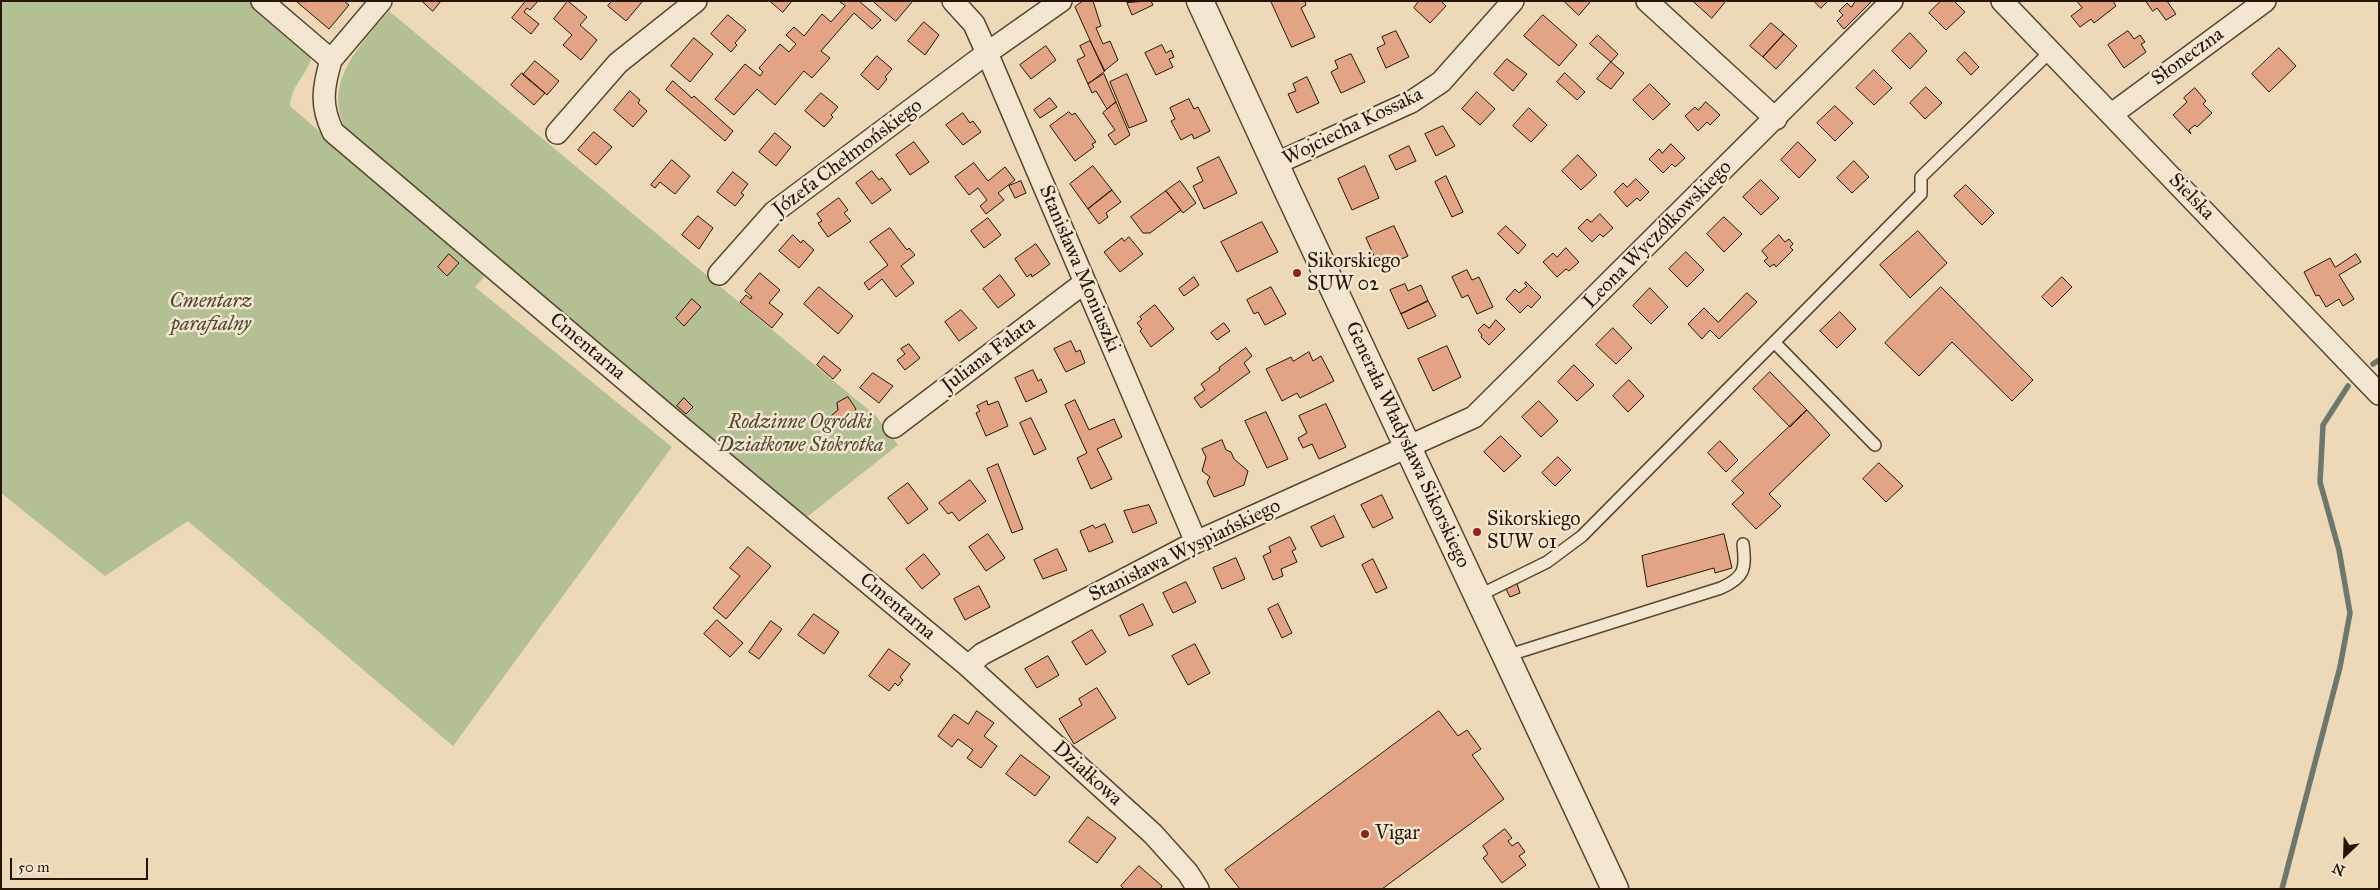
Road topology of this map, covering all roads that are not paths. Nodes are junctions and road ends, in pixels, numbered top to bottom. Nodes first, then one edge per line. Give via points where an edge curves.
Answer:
1 (262, 1) edge
2 (381, 1) edge
3 (696, 1) edge
4 (954, 1) edge
5 (1061, 1) edge
6 (1200, 1) edge
7 (1513, 1) edge
8 (1647, 1) edge
9 (1892, 1) edge
10 (2002, 1) edge
11 (2265, 1) edge
12 (2050, 51) junction
13 (988, 53) junction
14 (331, 60) junction
15 (2112, 114) junction
16 (1776, 119) junction
17 (557, 133) dead end
18 (1275, 164) junction
19 (719, 274) dead end
20 (1084, 283) junction
21 (1774, 342) junction
22 (2379, 394) edge
23 (894, 427) dead end
24 (1875, 445) dead end
25 (1409, 447) junction
26 (1196, 542) junction
27 (1743, 544) dead end
28 (1478, 596) junction
29 (1506, 656) junction
30 (968, 666) junction
31 (1198, 889) edge
32 (1615, 889) edge

1 - 14 street
2 - 14 street
3 - 17 street via 618,62
4 - 13 street, Stanisława Moniuszki via 974,24
5 - 13 street, Józefa Chełmońskiego
6 - 18 street, Generała Władysława Sikorskiego
7 - 18 street, Wojciecha Kossaka via 1441,82 1411,102
8 - 16 street
9 - 16 street, Leona Wyczółkowskiego
10 - 12 street, Sielska
11 - 15 street, Słoneczna
12 - 15 street, Sielska
12 - 21 lane via 1921,177 1921,194
13 - 19 street, Józefa Chełmońskiego via 774,212
13 - 20 street, Stanisława Moniuszki
14 - 30 street, Cmentarna via 324,87 325,115 333,132
15 - 22 street, Sielska
16 - 25 street, Leona Wyczółkowskiego via 1474,417
18 - 25 street, Generała Władysława Sikorskiego
20 - 23 street, Juliana Fałata
20 - 26 street, Stanisława Moniuszki
21 - 24 lane
21 - 28 lane via 1582,536 1547,562
25 - 26 street, Stanisława Wyspiańskiego
25 - 28 street, Generała Władysława Sikorskiego
26 - 30 street, Stanisława Wyspiańskiego via 982,654
27 - 29 lane via 1746,564 1738,580
28 - 29 street, Generała Władysława Sikorskiego
29 - 32 street, Generała Władysława Sikorskiego
30 - 31 street, Działkowa via 1153,834

